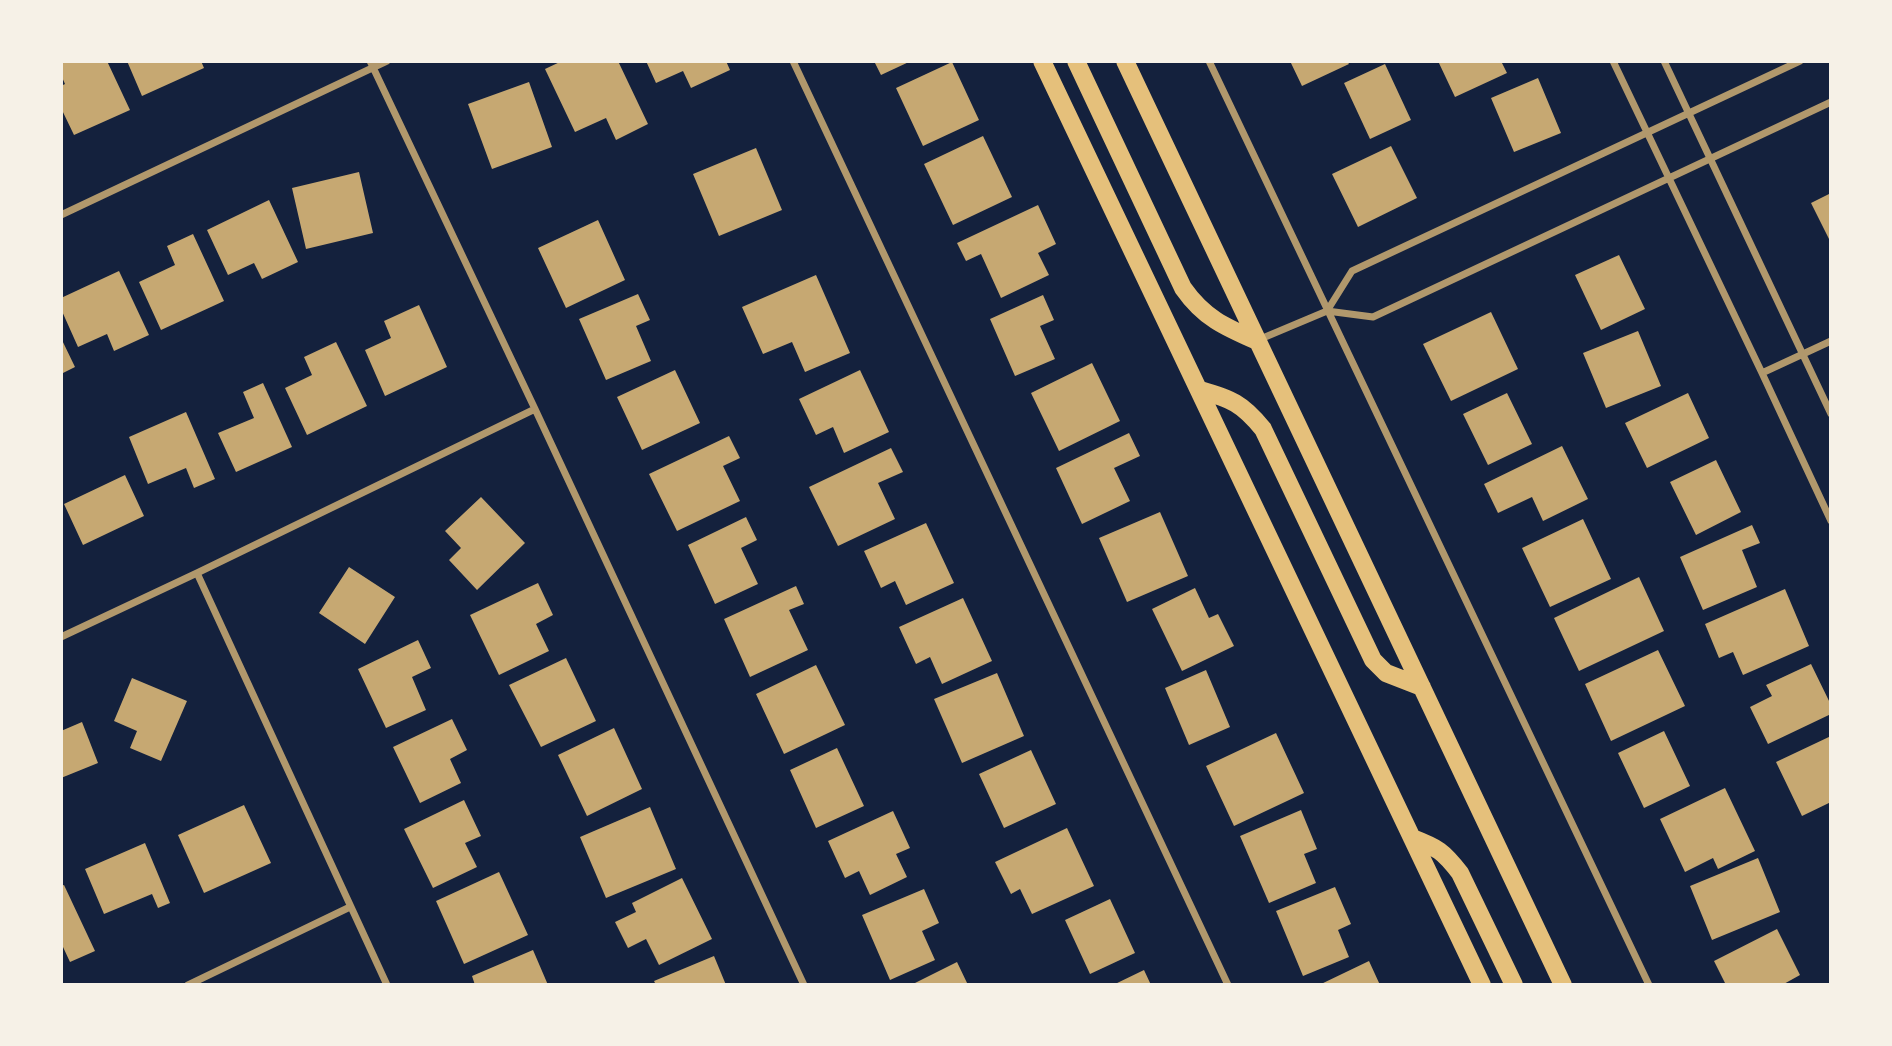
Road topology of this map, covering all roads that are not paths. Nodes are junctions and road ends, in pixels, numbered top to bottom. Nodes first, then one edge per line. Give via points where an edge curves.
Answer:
1 (387, 61) edge
2 (793, 61) edge
3 (1042, 61) edge
4 (1076, 61) edge
5 (1125, 61) edge
6 (1209, 61) edge
7 (1613, 61) edge
8 (1664, 61) edge
9 (1800, 61) edge
10 (372, 64) edge
11 (1831, 102) edge
12 (1689, 114) junction
13 (1647, 132) junction
14 (1710, 159) junction
15 (1669, 178) junction
16 (61, 215) edge
17 (1327, 311) junction
18 (1258, 341) junction
19 (1831, 341) edge
20 (1802, 354) junction
21 (1762, 373) junction
22 (1200, 390) junction
23 (536, 409) junction
24 (1831, 414) edge
25 (1831, 522) edge
26 (197, 573) junction
27 (61, 637) edge
28 (1422, 687) junction
29 (1412, 838) junction
30 (350, 907) junction
31 (188, 985) edge
32 (387, 985) edge
33 (804, 985) edge
34 (1227, 985) edge
35 (1482, 985) edge
36 (1514, 985) edge
37 (1563, 985) edge
38 (1650, 985) edge

1 - 10 street
2 - 34 street
3 - 22 main road
4 - 18 main road via 1183,288 1195,306 1225,327
5 - 18 main road
6 - 17 street
7 - 13 street
8 - 12 street
9 - 12 street
10 - 16 street
10 - 23 street
11 - 14 street
12 - 13 street
12 - 14 street
13 - 15 street
13 - 17 street via 1352,271
14 - 15 street
14 - 20 street
15 - 17 street via 1373,317
15 - 21 street
17 - 18 street
17 - 38 street
18 - 28 main road
19 - 20 street
20 - 21 street
20 - 24 street
21 - 25 street
22 - 28 main road via 1231,399 1263,429 1373,660 1386,673
22 - 29 main road
23 - 26 street
23 - 33 street
26 - 27 street
26 - 30 street
28 - 37 main road
29 - 35 main road
29 - 36 main road via 1435,847 1460,873
30 - 31 street
30 - 32 street

